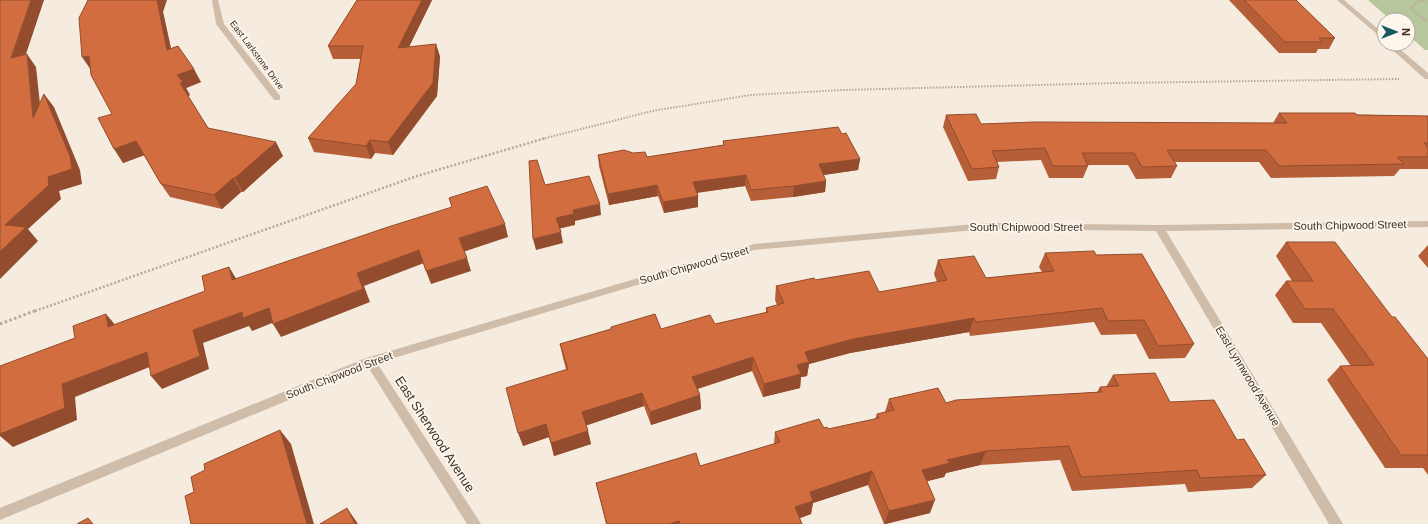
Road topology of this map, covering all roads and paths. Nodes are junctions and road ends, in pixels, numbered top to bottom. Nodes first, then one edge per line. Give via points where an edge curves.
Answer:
1 (215, 0) edge
2 (1340, 0) edge
3 (1418, 0) edge
4 (1428, 2) edge
5 (1428, 20) edge
6 (1376, 31) edge
7 (1399, 52) edge
8 (1428, 77) edge
9 (1406, 79) dead end
10 (277, 98) dead end
11 (1428, 224) edge
12 (1159, 228) junction
13 (0, 324) edge
14 (370, 361) junction
15 (0, 514) edge
16 (474, 524) edge
17 (1336, 524) edge

1 - 10 street, East Larkstone Drive via 220,24
2 - 6 street
3 - 4 path
3 - 5 path via 1411,8 1417,15
7 - 8 street
9 - 13 path via 1117,82 842,90 752,95 652,111 520,144 417,176 64,299
11 - 12 street, South Chipwood Street
12 - 14 street, South Chipwood Street via 986,226 754,247
12 - 17 street, East Lynnwood Avenue
14 - 15 street, South Chipwood Street
14 - 16 street, East Sherwood Avenue

